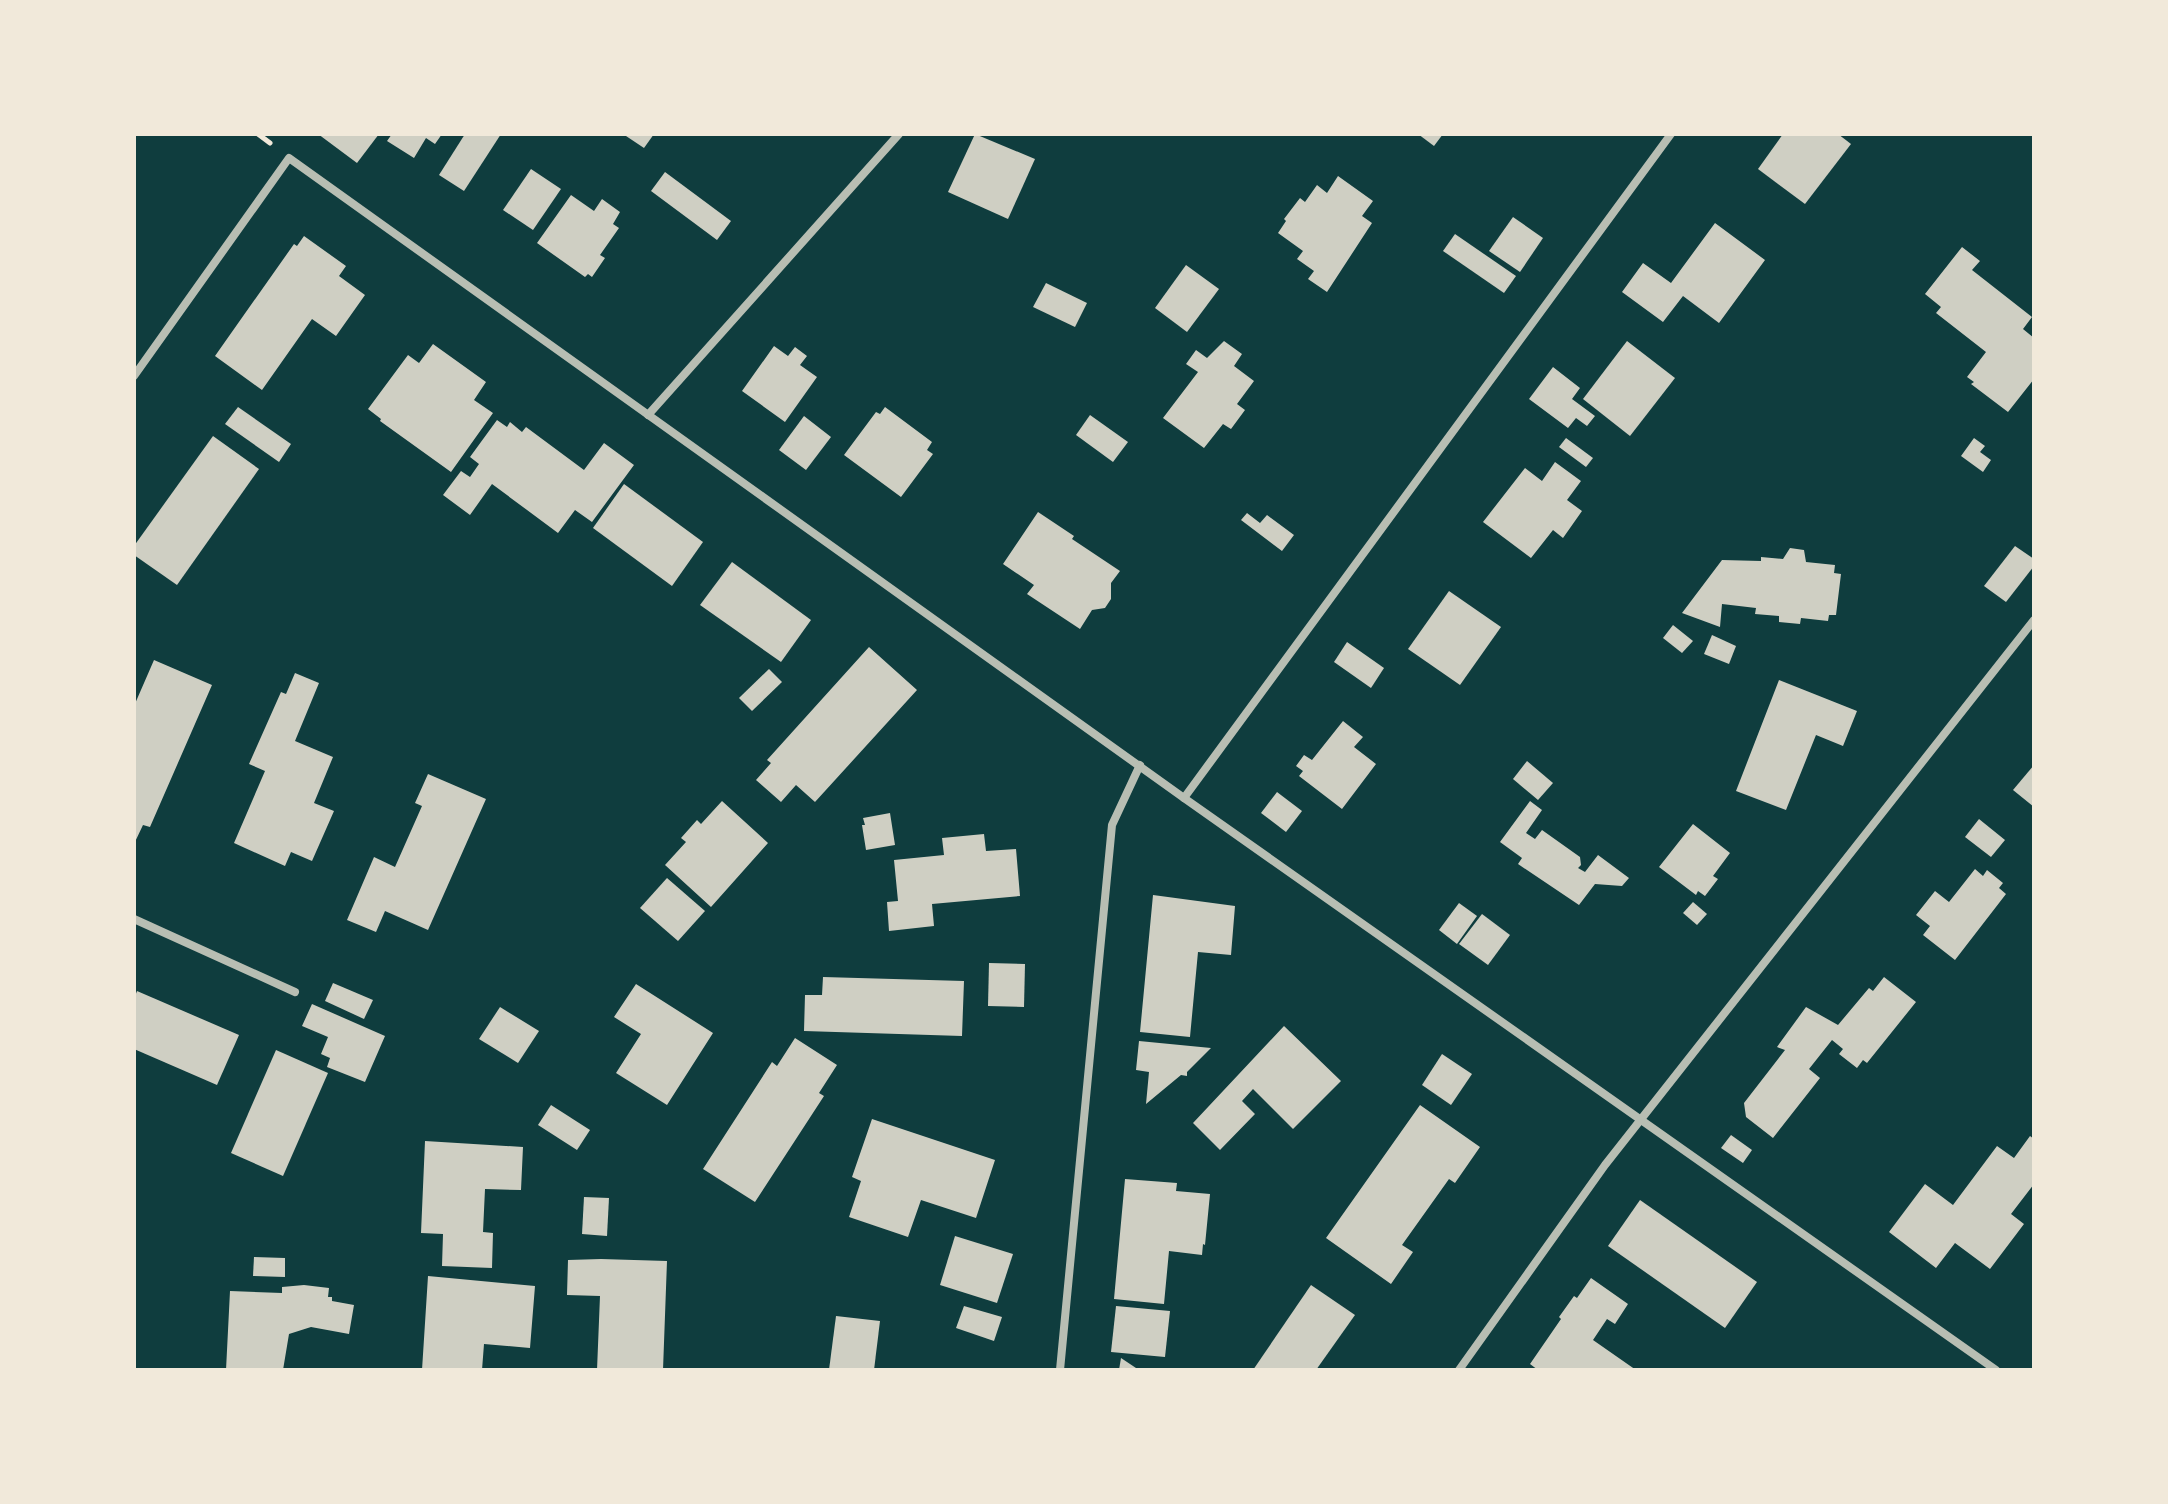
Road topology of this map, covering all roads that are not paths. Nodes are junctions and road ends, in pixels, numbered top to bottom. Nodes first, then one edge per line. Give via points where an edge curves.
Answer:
1 (899, 134) edge
2 (1671, 134) edge
3 (134, 376) edge
4 (648, 415) junction
5 (2034, 620) edge
6 (1140, 765) junction
7 (1184, 798) junction
8 (134, 919) edge
9 (295, 992) dead end
10 (1640, 1121) junction
11 (1060, 1370) edge
12 (1459, 1370) edge
13 (1996, 1370) edge

1 - 4 street
2 - 7 street
3 - 4 street via 289,158
4 - 6 street
5 - 10 street
6 - 7 street
6 - 11 street via 1112,825
7 - 10 street
8 - 9 street
10 - 12 street
10 - 13 street

